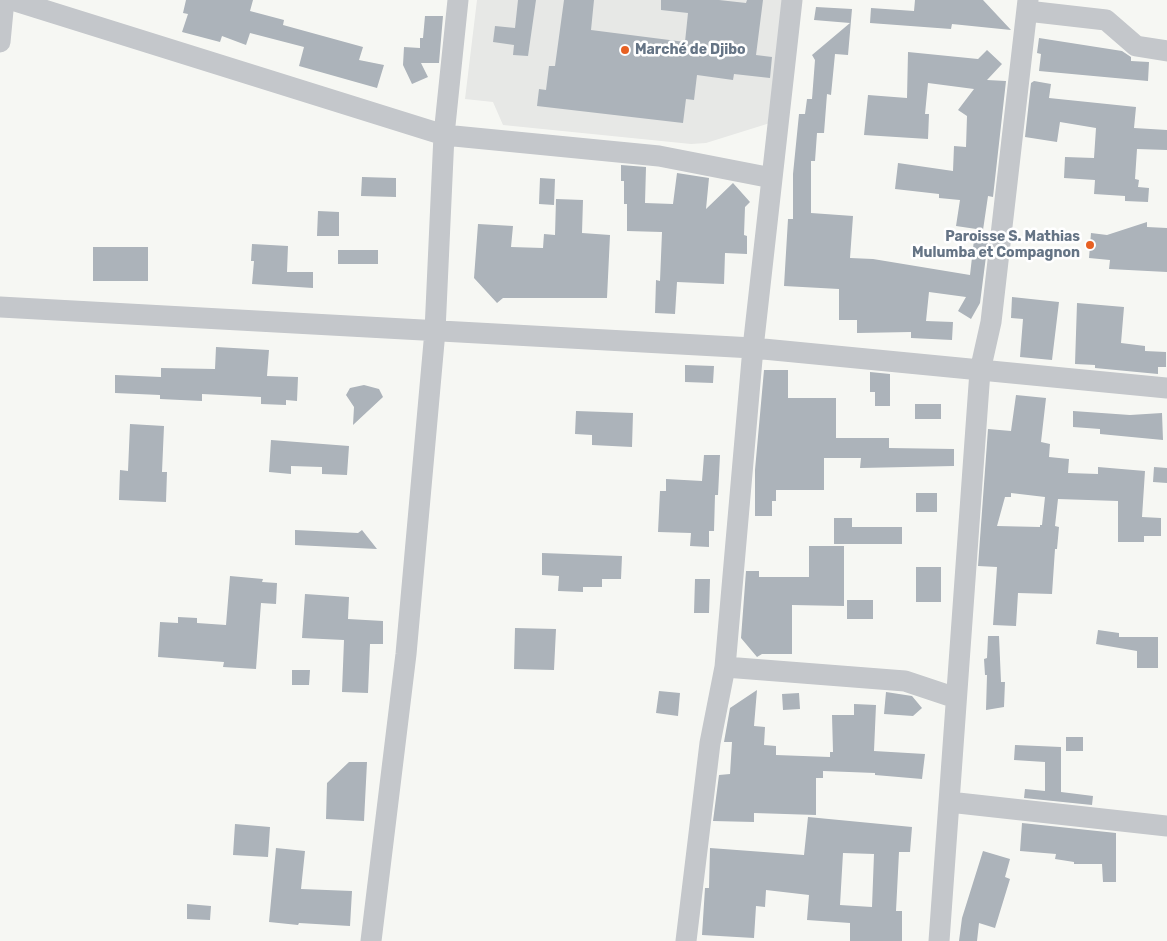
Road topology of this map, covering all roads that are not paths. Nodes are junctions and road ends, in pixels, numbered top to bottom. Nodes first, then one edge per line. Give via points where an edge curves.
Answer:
1 (4, 0) edge
2 (12, 0) edge
3 (458, 0) edge
4 (792, 0) edge
5 (1027, 5) edge
6 (0, 42) edge
7 (1167, 51) edge
8 (444, 135) junction
9 (772, 178) junction
10 (0, 307) edge
11 (435, 331) junction
12 (753, 348) junction
13 (980, 372) junction
14 (1167, 388) edge
15 (725, 667) junction
16 (956, 698) junction
17 (949, 802) junction
18 (1167, 826) edge
19 (371, 941) edge
20 (686, 941) edge
21 (939, 941) edge

1 - 6 street
2 - 8 street
3 - 8 street
4 - 9 street
5 - 7 street via 1106,20 1136,46
5 - 13 street via 991,322
8 - 9 street via 659,156
8 - 11 street
9 - 12 street
10 - 11 street
11 - 12 street
11 - 19 street via 406,654
12 - 13 street
12 - 15 street
13 - 14 street
13 - 16 street
15 - 16 street via 905,681
15 - 20 street via 710,743
16 - 17 street
17 - 18 street
17 - 21 street

